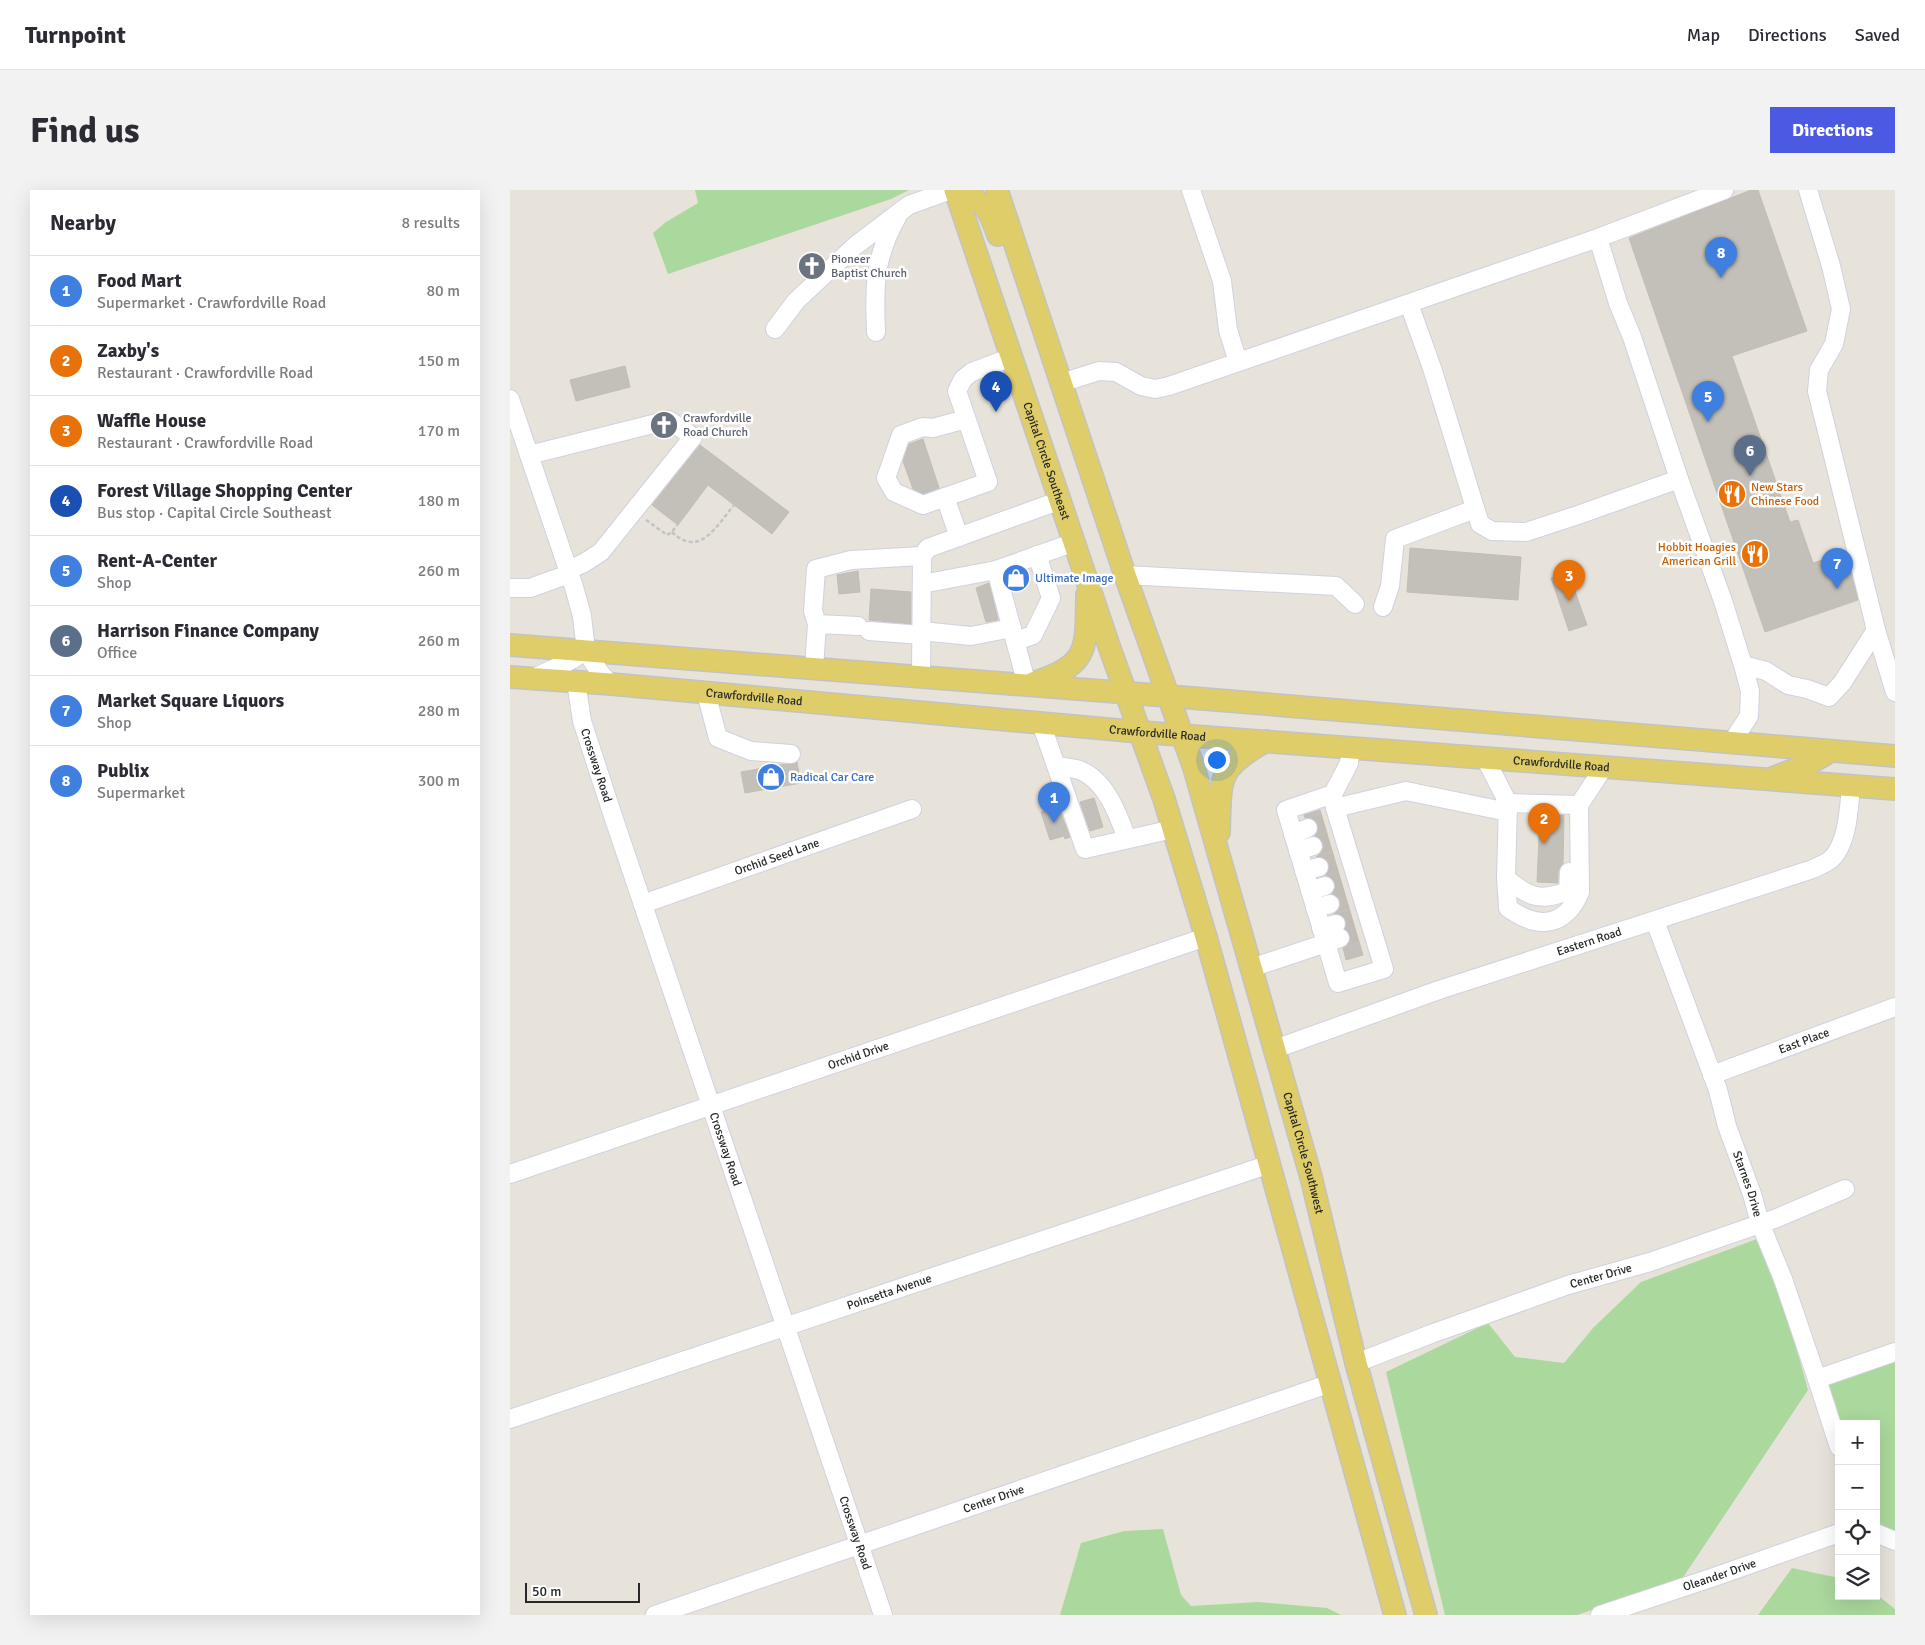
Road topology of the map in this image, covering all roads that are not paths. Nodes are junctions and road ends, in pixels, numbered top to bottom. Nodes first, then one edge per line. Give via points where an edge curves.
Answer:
1 (951, 190) edge
2 (956, 190) edge
3 (997, 190) edge
4 (1191, 190) edge
5 (1724, 190) edge
6 (1808, 190) edge
7 (899, 212) junction
8 (1598, 238) junction
9 (1024, 273) junction
10 (1409, 304) junction
11 (775, 330) dead end
12 (876, 332) dead end
13 (1012, 357) junction
14 (1238, 362) junction
15 (1061, 383) junction
16 (510, 399) edge
17 (966, 418) junction
18 (529, 455) junction
19 (1679, 479) junction
20 (945, 497) junction
21 (1061, 500) junction
22 (1474, 509) junction
23 (958, 537) junction
24 (1075, 542) junction
25 (1038, 555) junction
26 (922, 556) junction
27 (996, 570) junction
28 (569, 572) junction
29 (1125, 575) junction
30 (1087, 577) junction
31 (922, 584) junction
32 (510, 588) edge
33 (1355, 604) dead end
34 (1383, 607) dead end
35 (817, 624) junction
36 (1876, 630) junction
37 (922, 633) junction
38 (1014, 635) junction
39 (510, 646) edge
40 (586, 651) junction
41 (1743, 664) junction
42 (814, 668) junction
43 (921, 676) junction
44 (510, 677) edge
45 (533, 679) junction
46 (576, 682) junction
47 (611, 684) junction
48 (1027, 685) junction
49 (1895, 692) edge
50 (706, 693) junction
51 (1126, 694) junction
52 (1168, 696) junction
53 (1041, 723) junction
54 (1140, 732) junction
55 (1182, 735) junction
56 (1266, 741) junction
57 (1732, 742) junction
58 (1351, 748) junction
59 (1831, 751) junction
60 (791, 754) dead end
61 (1895, 756) edge
62 (1485, 758) junction
63 (1056, 766) junction
64 (1604, 767) junction
65 (1768, 780) junction
66 (1861, 787) junction
67 (1895, 789) edge
68 (1575, 805) junction
69 (1508, 808) junction
70 (912, 809) dead end
71 (1322, 818) junction
72 (1173, 829) junction
73 (1127, 839) junction
74 (1321, 844) junction
75 (1218, 852) junction
76 (1327, 864) junction
77 (1506, 878) junction
78 (1333, 883) junction
79 (1338, 901) junction
80 (643, 904) junction
81 (1655, 921) junction
82 (1346, 929) junction
83 (1206, 937) junction
84 (1252, 968) junction
85 (1895, 1007) edge
86 (1275, 1049) junction
87 (1712, 1075) junction
88 (711, 1106) junction
89 (1270, 1164) junction
90 (510, 1174) edge
91 (1845, 1189) dead end
92 (1760, 1223) junction
93 (786, 1326) junction
94 (1895, 1352) edge
95 (1356, 1363) junction
96 (1817, 1378) junction
97 (1331, 1383) junction
98 (510, 1419) edge
99 (1835, 1434) edge
100 (1835, 1534) edge
101 (1880, 1535) edge
102 (1895, 1541) edge
103 (860, 1544) junction
104 (654, 1615) edge
105 (883, 1615) edge
106 (1395, 1615) edge
107 (1426, 1615) edge
108 (1600, 1615) edge

1 - 7 street via 909,205
2 - 9 main road via 977,200 989,211 1006,256
2 - 13 main road, Capital Circle Southeast
3 - 9 main road
4 - 14 street via 1222,281 1228,330
5 - 8 street
6 - 36 street via 1841,309 1834,344 1819,370 1817,391
7 - 11 street via 820,277 796,301
7 - 12 street via 878,262 874,290
8 - 10 street
8 - 19 street
9 - 15 main road
10 - 14 street
10 - 22 street
13 - 17 street via 962,379 957,392
13 - 21 main road, Capital Circle Southeast
14 - 15 street via 1155,389 1141,386 1116,372 1099,371
15 - 29 main road
16 - 18 street
17 - 20 street via 988,482
17 - 20 street via 901,435 886,478 894,492 923,505
18 - 28 street
18 - 28 street via 669,420 693,437 601,552
19 - 22 street via 1526,532 1492,531 1480,524
19 - 41 street
20 - 23 street
21 - 23 street
21 - 24 main road, Capital Circle Southeast
22 - 34 street via 1395,538 1390,586
23 - 26 street via 928,548
24 - 25 street
24 - 30 main road, Capital Circle Southeast
25 - 27 street
25 - 38 street via 1051,598 1033,635
26 - 31 street
26 - 35 street via 851,560 816,569 813,611
27 - 31 street
27 - 38 street
28 - 32 street via 530,588
28 - 40 street via 582,616
29 - 33 street via 1336,586
29 - 52 main road
30 - 48 main road via 1086,638 1079,656 1064,672
30 - 51 main road, Capital Circle Southeast
31 - 37 street
35 - 37 street
35 - 42 street
36 - 41 street via 1842,683 1829,697 1788,685 1766,671
36 - 49 street
37 - 38 street
37 - 43 street
38 - 48 street
39 - 40 main road
40 - 42 main road
40 - 45 street
40 - 47 street
41 - 57 street via 1750,691 1749,716
42 - 43 main road
43 - 48 main road
44 - 45 main road, Crawfordville Road
45 - 46 main road, Crawfordville Road
46 - 47 main road, Crawfordville Road
46 - 80 street, Crossway Road via 582,721
47 - 50 main road, Crawfordville Road
48 - 51 main road
50 - 53 main road, Crawfordville Road
50 - 60 street via 718,738 751,751
51 - 52 main road
51 - 54 main road, Capital Circle Southeast
52 - 55 main road, Capital Circle Southwest
52 - 57 main road
53 - 54 main road, Crawfordville Road
53 - 63 street
54 - 55 main road, Crawfordville Road
54 - 72 main road
55 - 56 main road, Crawfordville Road
55 - 75 main road, Capital Circle Southwest
56 - 58 main road, Crawfordville Road
56 - 75 main road via 1238,758 1224,776 1220,790
57 - 59 main road
58 - 62 main road, Crawfordville Road
58 - 71 street via 1349,762
59 - 61 main road
59 - 65 main road via 1807,765
59 - 66 main road via 1843,770
62 - 64 main road, Crawfordville Road
62 - 69 street
63 - 73 street via 1078,769 1098,782 1115,806
63 - 73 street via 1085,849
64 - 65 main road, Crawfordville Road
64 - 68 street
65 - 66 main road, Crawfordville Road
66 - 67 main road, Crawfordville Road
66 - 81 street, Eastern Road via 1847,820 1840,849 1830,860 1813,869
68 - 69 street
68 - 77 street via 1568,891 1556,896 1533,896
68 - 77 street via 1580,892 1574,905 1542,923 1522,918 1508,908
69 - 71 street via 1406,791
69 - 77 street
70 - 80 street, Orchid Seed Lane
71 - 74 street
71 - 74 street
72 - 73 street
72 - 83 main road
74 - 76 street
74 - 76 street
75 - 84 main road, Capital Circle Southwest
76 - 78 street
76 - 78 street
78 - 79 street
78 - 79 street
79 - 82 street
79 - 82 street
80 - 88 street, Crossway Road
81 - 86 street, Eastern Road via 1439,990
81 - 87 street, Starnes Drive
82 - 84 street
83 - 88 street, Orchid Drive
83 - 89 main road
84 - 86 main road, Capital Circle Southwest
85 - 87 street, East Place
86 - 95 main road, Capital Circle Southwest via 1311,1177
87 - 92 street, Starnes Drive
88 - 90 street, Orchid Drive
88 - 93 street, Crossway Road
89 - 93 street, Poinsetta Avenue
89 - 97 main road
91 - 92 street, Center Drive
92 - 95 street, Center Drive via 1650,1262 1559,1288
92 - 96 street, Starnes Drive
93 - 98 street, Poinsetta Avenue
93 - 103 street, Crossway Road
94 - 96 street
95 - 107 main road, Capital Circle Southwest
96 - 99 street, Starnes Drive
97 - 103 street, Center Drive
97 - 106 main road
100 - 108 street, Oleander Drive
101 - 102 street
103 - 104 street, Center Drive
103 - 105 street, Crossway Road

